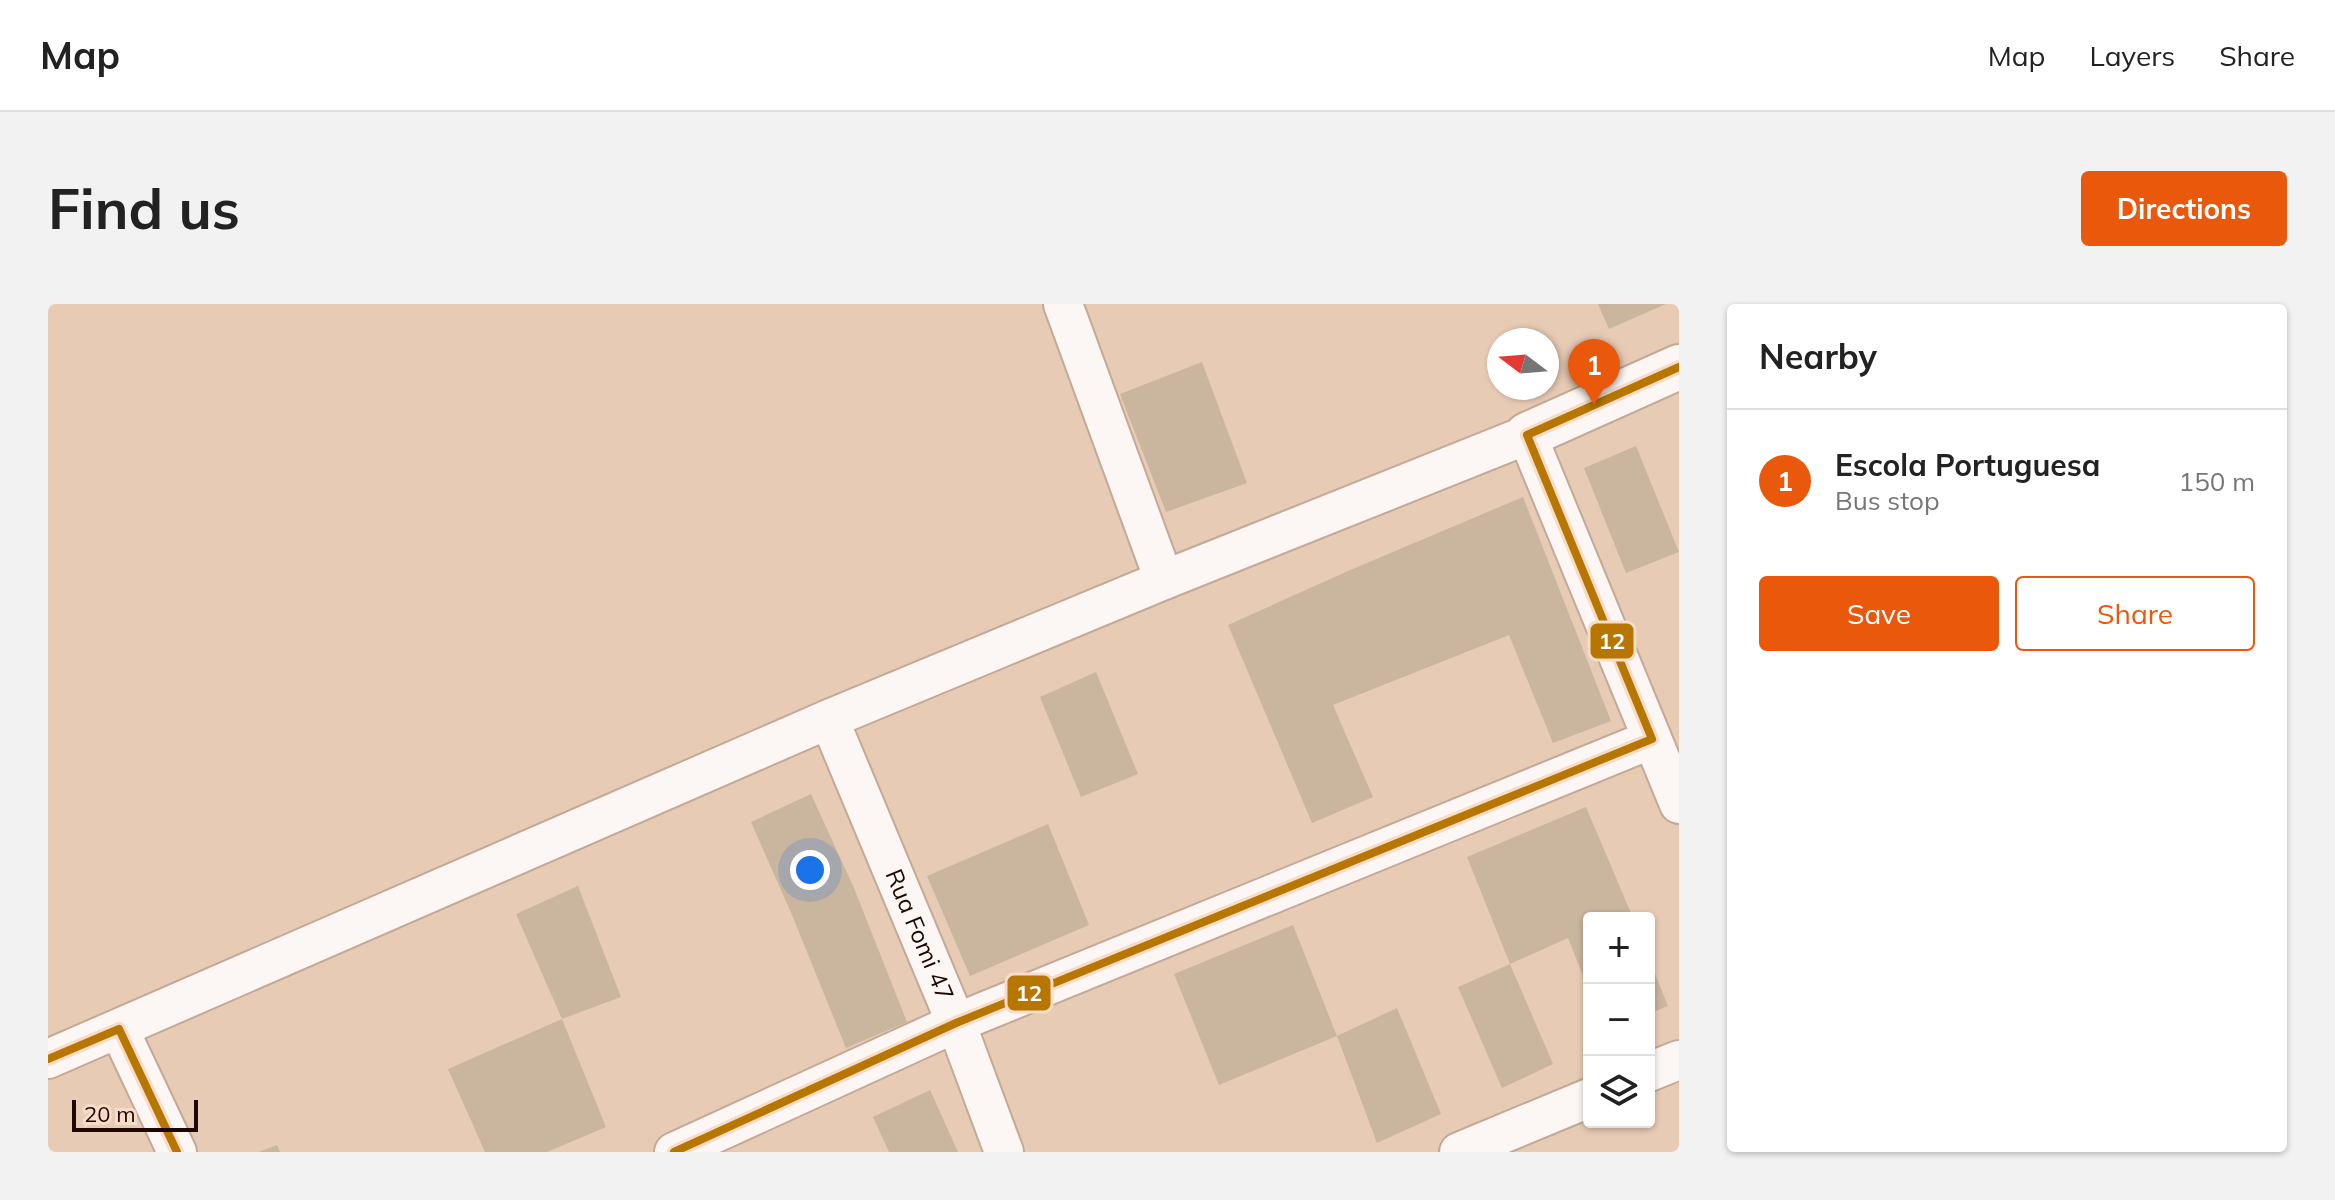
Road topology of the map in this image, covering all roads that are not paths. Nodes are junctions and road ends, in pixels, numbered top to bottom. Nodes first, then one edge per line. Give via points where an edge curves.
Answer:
1 (1063, 304) edge
2 (1679, 367) edge
3 (1527, 435) junction
4 (1164, 580) junction
5 (829, 719) junction
6 (1652, 739) junction
7 (1679, 804) edge
8 (956, 1023) junction
9 (119, 1029) junction
10 (48, 1059) edge
11 (1679, 1060) edge
12 (1655, 1070) edge
13 (1583, 1100) edge
14 (177, 1152) edge
15 (674, 1152) edge
16 (1004, 1152) edge
17 (1459, 1152) edge

1 - 4 street
2 - 3 street
3 - 4 street
3 - 6 street
4 - 5 street
5 - 8 street, Rua Fomi 47
5 - 9 street
6 - 7 street
6 - 8 street
8 - 15 street
8 - 16 street, Rua Fomi 47
9 - 10 street
9 - 14 street
11 - 12 street
13 - 17 street

